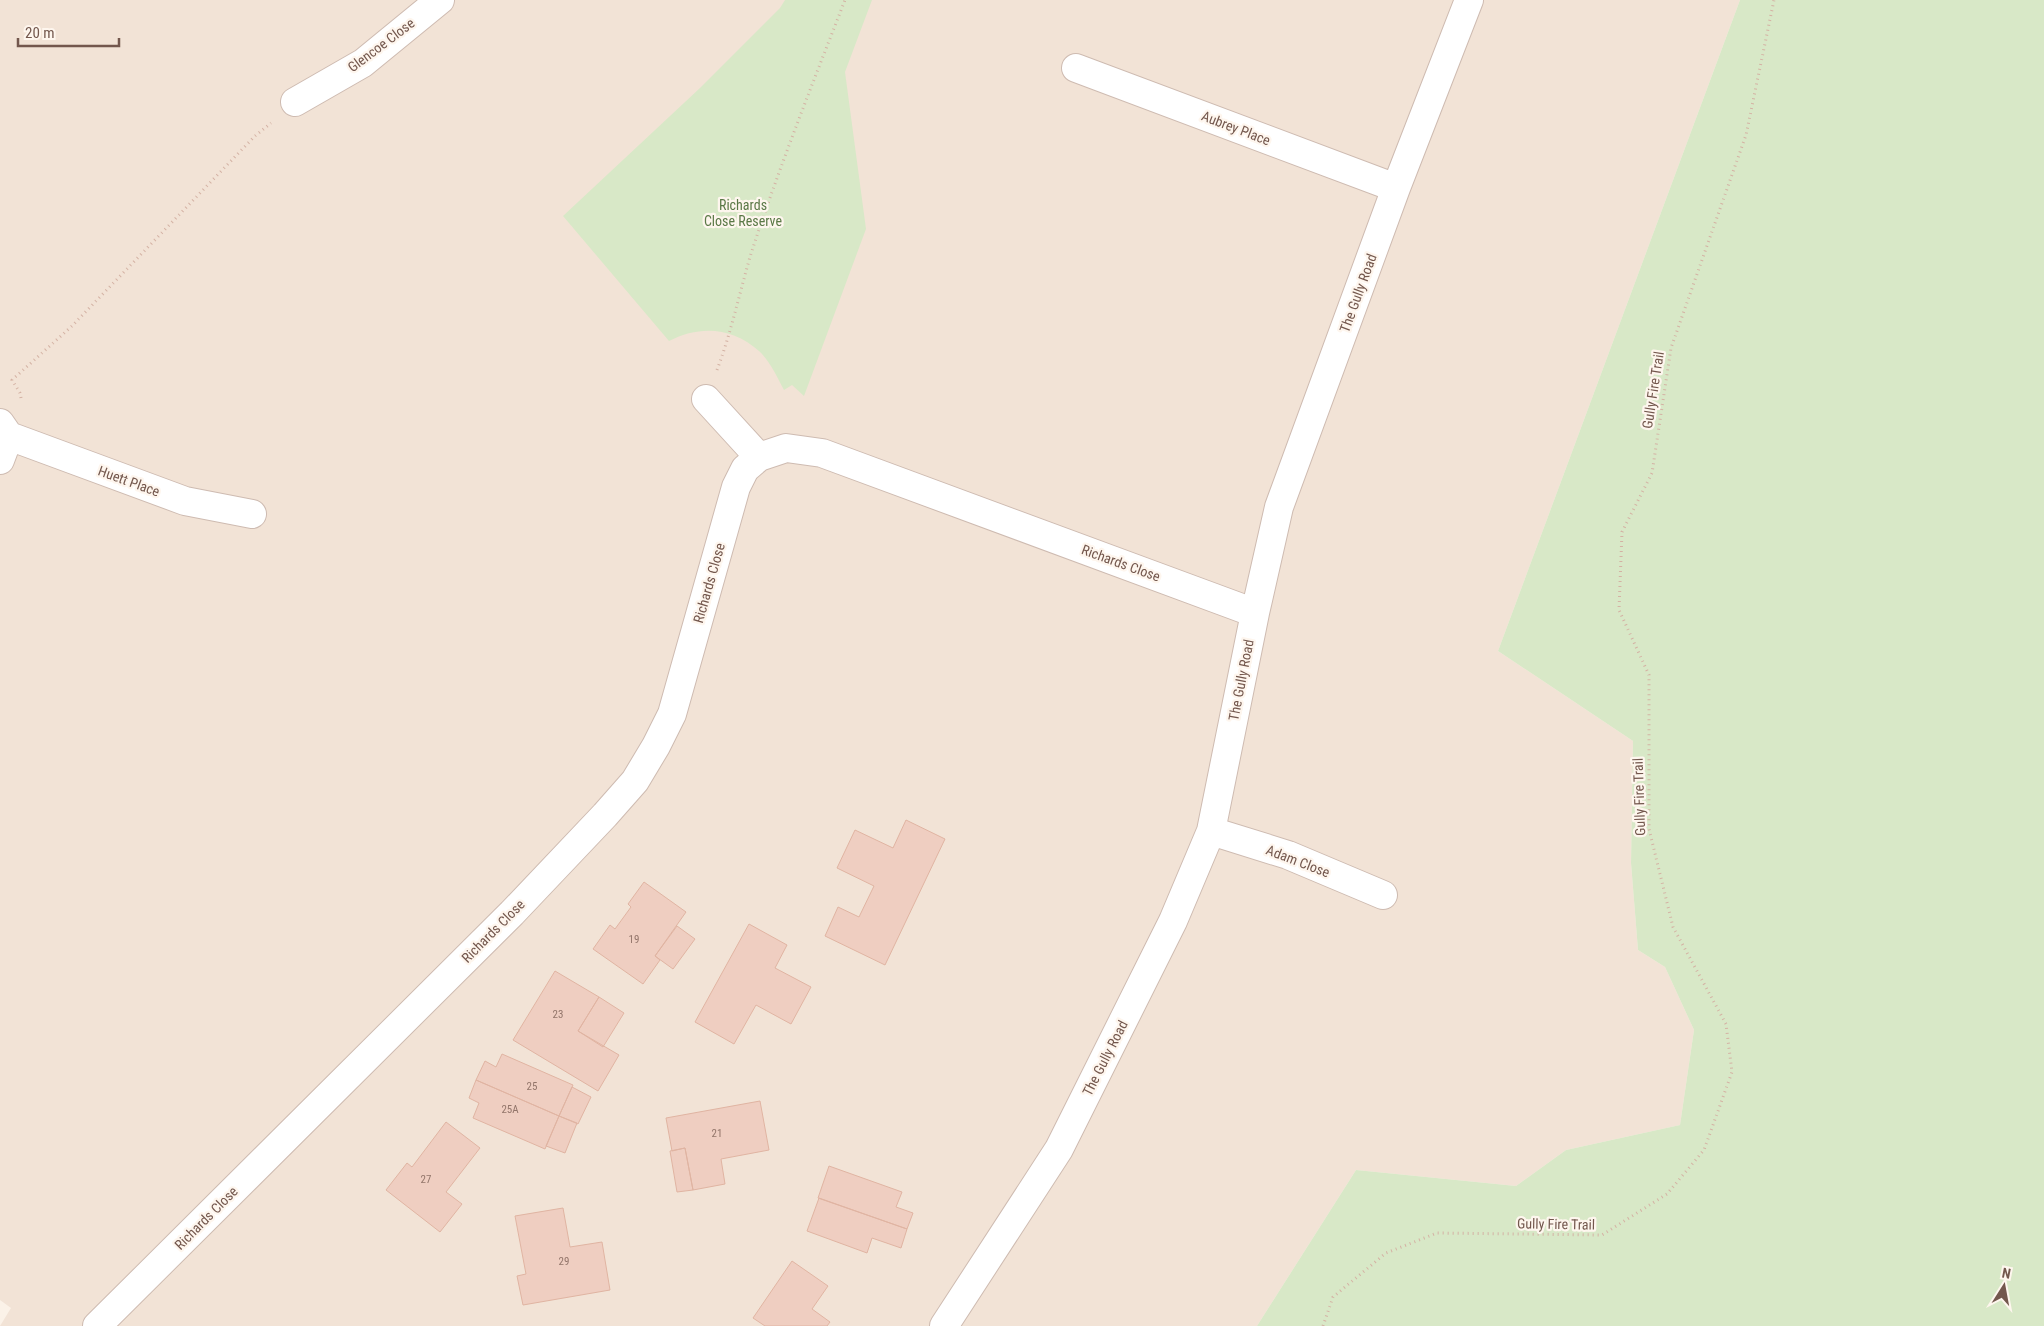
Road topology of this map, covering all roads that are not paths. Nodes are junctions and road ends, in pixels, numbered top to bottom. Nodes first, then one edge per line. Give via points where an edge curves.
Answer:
1 (440, 0) edge
2 (1469, 0) edge
3 (1076, 68) dead end
4 (295, 102) road end
5 (1396, 188) junction
6 (706, 399) road end
7 (3, 440) edge
8 (759, 456) junction
9 (252, 514) dead end
10 (1255, 613) junction
11 (1211, 831) junction
12 (1383, 895) dead end
13 (98, 1326) edge
14 (944, 1326) edge

1 - 4 street, Glencoe Close via 362,63
2 - 5 street, The Gully Road
3 - 5 street, Aubrey Place
5 - 10 street, The Gully Road via 1279,507
6 - 8 street
7 - 9 street, Huett Place via 185,501
8 - 10 street, Richards Close via 786,448 822,453
8 - 13 street, Richards Close via 745,469 736,487 672,714 635,781 512,913
10 - 11 street, The Gully Road
11 - 12 street, Adam Close via 1288,855
11 - 14 street, The Gully Road via 1173,921 1059,1149

